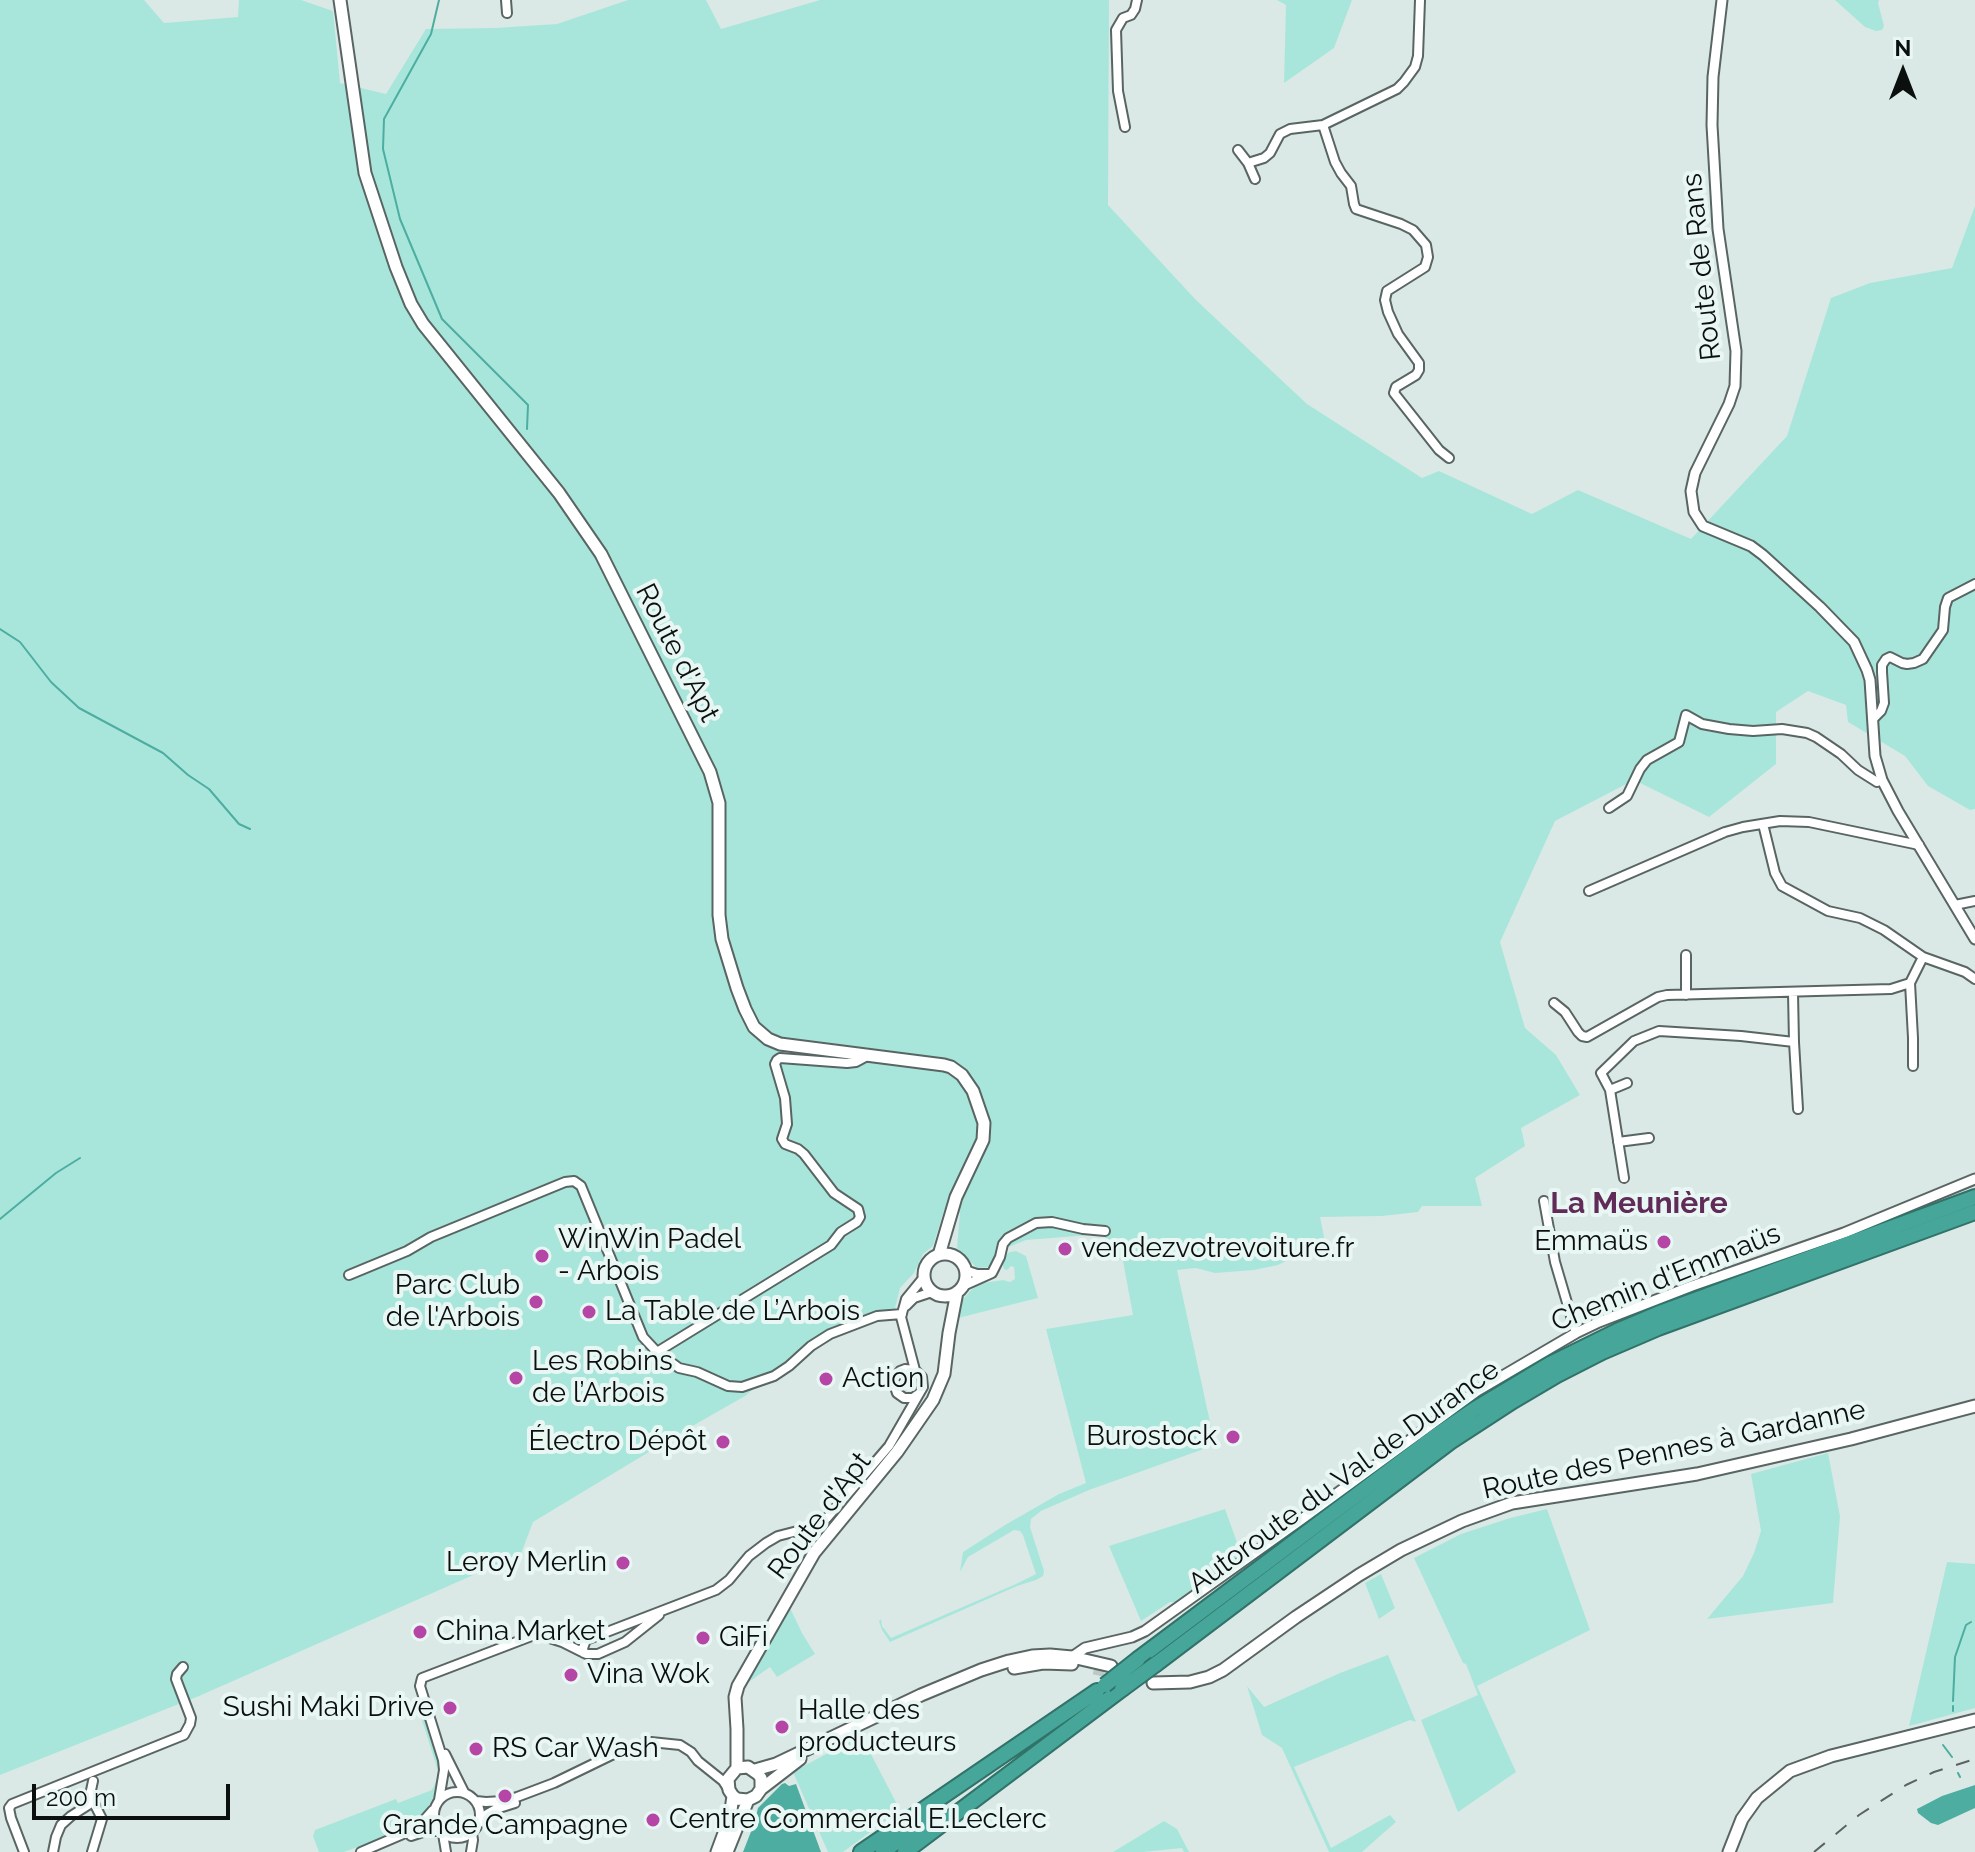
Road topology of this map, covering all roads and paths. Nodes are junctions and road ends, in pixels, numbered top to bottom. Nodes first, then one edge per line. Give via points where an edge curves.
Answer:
1 (340, 0) edge
2 (506, 0) edge
3 (1137, 0) edge
4 (1420, 0) edge
5 (1722, 0) edge
6 (507, 13) dead end
7 (1323, 125) junction
8 (1125, 127) dead end
9 (1238, 150) dead end
10 (1248, 163) junction
11 (1255, 179) dead end
12 (1449, 458) dead end
13 (1975, 584) edge
14 (1873, 719) junction
15 (1882, 780) junction
16 (1609, 808) dead end
17 (1763, 824) junction
18 (1919, 845) junction
19 (1589, 891) dead end
20 (1975, 901) edge
21 (1955, 905) junction
22 (1975, 939) edge
23 (1686, 955) dead end
24 (1923, 957) junction
25 (1975, 979) edge
26 (1910, 983) junction
27 (1793, 993) junction
28 (1686, 995) junction
29 (1554, 1003) dead end
30 (1794, 1042) junction
31 (869, 1055) junction
32 (1913, 1066) dead end
33 (1627, 1083) dead end
34 (1610, 1090) junction
35 (1798, 1109) dead end
36 (1649, 1138) dead end
37 (1618, 1142) junction
38 (1624, 1178) dead end
39 (1975, 1179) edge
40 (1975, 1197) edge
41 (1544, 1201) dead end
42 (1975, 1212) edge
43 (952, 1213) junction
44 (1105, 1231) dead end
45 (939, 1255) junction
46 (956, 1258) junction
47 (965, 1270) junction
48 (992, 1273) junction
49 (349, 1275) dead end
50 (924, 1277) junction
51 (960, 1289) junction
52 (936, 1294) junction
53 (902, 1312) junction
54 (949, 1333) junction
55 (1576, 1333) junction
56 (657, 1352) junction
57 (910, 1370) junction
58 (917, 1395) junction
59 (900, 1396) junction
60 (1975, 1406) edge
61 (906, 1418) junction
62 (667, 1610) junction
63 (618, 1628) junction
64 (586, 1640) junction
65 (627, 1640) junction
66 (1114, 1641) junction
67 (562, 1642) junction
68 (584, 1653) junction
69 (1072, 1657) junction
70 (1091, 1665) junction
71 (1111, 1666) dead end
72 (183, 1667) dead end
73 (1156, 1675) junction
74 (1101, 1688) junction
75 (921, 1695) junction
76 (1975, 1720) edge
77 (737, 1729) junction
78 (436, 1735) junction
79 (835, 1737) junction
80 (698, 1761) junction
81 (754, 1769) junction
82 (734, 1771) junction
83 (710, 1772) junction
84 (93, 1781) dead end
85 (761, 1789) junction
86 (464, 1792) junction
87 (731, 1793) junction
88 (748, 1800) junction
89 (476, 1801) junction
90 (93, 1802) junction
91 (437, 1803) junction
92 (479, 1823) junction
93 (442, 1833) junction
94 (472, 1833) junction
95 (24, 1852) edge
96 (53, 1852) edge
97 (92, 1852) edge
98 (361, 1852) edge
99 (369, 1852) edge
100 (446, 1852) edge
101 (471, 1852) edge
102 (717, 1852) edge
103 (727, 1852) edge
104 (861, 1852) edge
105 (883, 1852) edge
106 (905, 1852) edge
107 (1729, 1852) edge

1 - 31 main road, Route d'Apt via 365,173 411,304 601,554 710,772 719,803 722,939 745,1009 760,1034 780,1044
2 - 6 street
3 - 8 street via 1116,30
4 - 7 street via 1418,56 1410,74 1397,89
5 - 14 street, Route de Rans via 1712,125 1718,229 1736,351 1735,386 1695,473 1691,502 1703,526 1763,555 1854,642 1867,670
7 - 10 street via 1280,134 1270,153
7 - 12 street via 1356,209 1413,230 1426,245 1425,267 1387,291 1385,300 1398,334 1419,363 1416,375 1394,393
9 - 10 street
10 - 11 street
13 - 14 street via 1948,598 1943,630 1923,659 1907,664 1886,659 1884,703
14 - 15 street, Route de Rans
15 - 16 street via 1877,782 1807,733 1729,729 1686,715 1679,742 1647,760 1627,796
15 - 18 street, Route de Rans
17 - 18 street via 1809,822
17 - 19 street via 1725,832
17 - 24 street via 1782,886 1828,911 1884,930
18 - 21 street, Route de Rans
20 - 21 street
21 - 22 street, Route de Rans
23 - 28 street
24 - 25 street
24 - 26 street
26 - 27 street via 1891,989
26 - 32 street
27 - 28 street
27 - 30 street
28 - 29 street via 1658,997 1587,1037
30 - 34 street via 1659,1031 1634,1041 1601,1073
30 - 35 street
31 - 43 main road, Route d'Apt via 951,1067 973,1091 984,1123 983,1140
31 - 56 street via 847,1063 780,1058 775,1064 785,1098 782,1139 804,1154 834,1193 858,1209 857,1222 831,1245
33 - 34 street
34 - 37 street
36 - 37 street
37 - 38 street
39 - 55 street, Chemin d'Emmaüs
40 - 74 highway, Autoroute du Val de Durance, bridge via 1662,1312 1550,1364 1434,1437
41 - 55 street
42 - 73 highway, Autoroute du Val de Durance via 1658,1328 1557,1375 1450,1442
43 - 45 main road, Route d'Apt
43 - 46 main road, Route d'Apt
44 - 48 street via 1036,1223 1008,1238
45 - 46 main road
45 - 50 main road via 929,1262
46 - 47 main road
47 - 48 street
47 - 51 main road
48 - 51 street
49 - 56 street via 574,1181 581,1186 643,1337
50 - 52 main road
50 - 53 street
51 - 52 main road via 949,1296
51 - 54 main road, Route d'Apt
52 - 53 street via 914,1298
52 - 54 main road, Route d'Apt
53 - 56 street via 830,1334 774,1376 742,1387 679,1368
53 - 57 street
54 - 77 main road, Route d'Apt via 944,1374 933,1400 814,1553 744,1673 735,1697
55 - 66 street, Chemin d'Emmaüs via 1477,1391 1145,1631
57 - 58 street via 922,1377
57 - 59 street via 900,1371 894,1379
58 - 59 street
58 - 61 street
59 - 61 street
60 - 73 main road, Route des Pennes à Gardanne via 1697,1474 1512,1503 1401,1550 1222,1665 1181,1678
61 - 62 street via 889,1446 824,1520 775,1538 716,1590
62 - 63 street
62 - 65 street
63 - 64 street
63 - 65 street via 627,1632
64 - 67 street
64 - 68 street
65 - 68 street via 598,1654
66 - 69 street
66 - 70 street via 1094,1652
67 - 68 street
67 - 78 street via 535,1634 425,1676 420,1686
69 - 70 main road
69 - 75 main road via 1009,1661
70 - 71 main road
70 - 75 main road via 1023,1666
72 - 95 street via 176,1679 191,1718 184,1735 12,1804 11,1818
73 - 106 highway, Autoroute du Val de Durance, bridge via 1122,1689
74 - 104 highway
74 - 105 highway, Autoroute du Val de Durance
75 - 79 main road
76 - 107 main road via 1790,1771 1757,1798
77 - 81 main road, Route d'Apt
77 - 82 main road, Route d'Apt
78 - 86 street
78 - 91 street via 444,1770
79 - 81 main road
79 - 85 main road
80 - 83 street
80 - 89 street via 680,1745 651,1742 517,1797
80 - 92 street via 662,1747 628,1752 496,1809
81 - 82 main road
81 - 85 main road
82 - 83 street
82 - 87 main road via 728,1784
83 - 87 street
84 - 90 street
85 - 88 main road
86 - 89 street
86 - 91 street via 450,1792
87 - 88 main road
87 - 102 main road via 730,1817
88 - 103 main road
89 - 92 street
90 - 96 street via 61,1825
90 - 97 street via 102,1819
91 - 93 street via 434,1819
91 - 98 street via 417,1828
92 - 94 street
93 - 94 street via 461,1838
93 - 99 street via 426,1831
93 - 100 street
94 - 101 street

